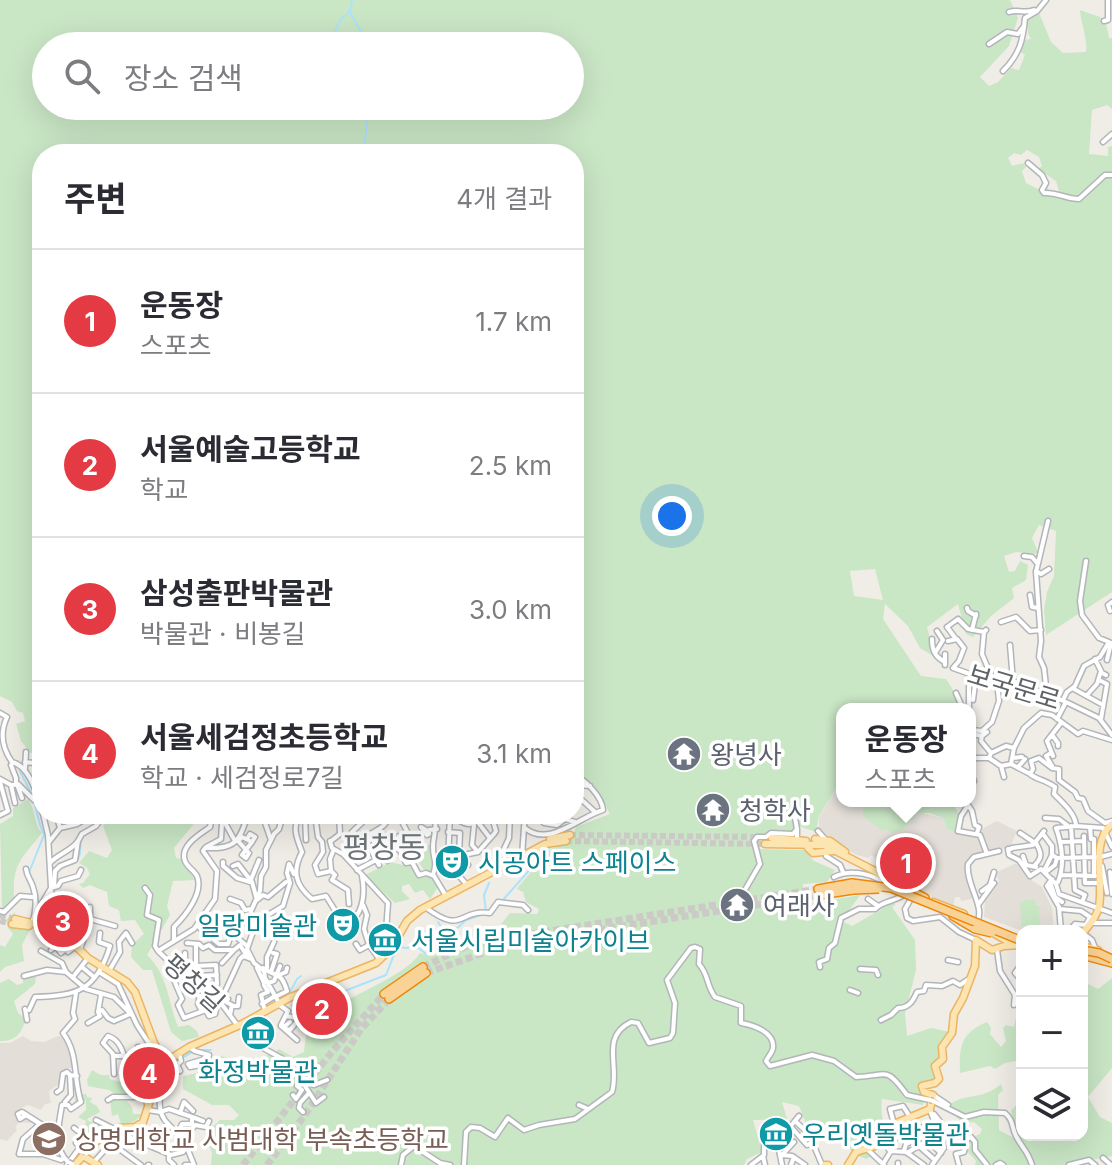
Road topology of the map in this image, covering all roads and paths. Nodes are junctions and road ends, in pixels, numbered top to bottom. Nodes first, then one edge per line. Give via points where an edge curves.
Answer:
1 (1046, 0) edge
2 (1108, 0) edge
3 (1037, 11) junction
4 (1009, 12) dead end
5 (1108, 17) edge
6 (1024, 26) junction
7 (989, 44) dead end
8 (1003, 71) dead end
9 (1112, 134) edge
10 (1103, 142) dead end
11 (1028, 163) dead end
12 (1112, 175) edge
13 (1048, 521) dead end
14 (1024, 556) dead end
15 (1086, 561) dead end
16 (1037, 563) junction
17 (1049, 569) dead end
18 (1036, 571) junction
19 (1030, 595) dead end
20 (1112, 602) edge
21 (967, 608) dead end
22 (1038, 609) junction
23 (1111, 610) edge
24 (1006, 611) dead end
25 (1011, 619) junction
26 (1001, 622) dead end
27 (972, 630) junction
28 (1041, 630) junction
29 (937, 631) dead end
30 (932, 639) dead end
31 (1108, 641) edge
32 (1010, 645) dead end
33 (935, 653) junction
34 (1039, 653) junction
35 (945, 654) dead end
36 (1032, 655) dead end
37 (1004, 659) dead end
38 (1012, 659) junction
39 (1095, 659) junction
40 (1107, 660) dead end
41 (976, 676) junction
42 (1003, 679) junction
43 (993, 680) junction
44 (1099, 680) junction
45 (1013, 681) junction
46 (1087, 682) dead end
47 (1073, 688) junction
48 (971, 690) junction
49 (1081, 691) junction
50 (956, 693) dead end
51 (1047, 695) junction
52 (1087, 695) junction
53 (973, 700) dead end
54 (1064, 702) junction
55 (960, 703) edge
56 (968, 703) edge
57 (1103, 705) junction
58 (0, 713) edge
59 (1101, 719) junction
60 (1059, 721) junction
61 (1052, 735) junction
62 (1112, 738) edge
63 (983, 744) junction
64 (1058, 746) dead end
65 (1014, 748) junction
66 (26, 752) dead end
67 (988, 756) junction
68 (976, 758) joint
69 (1012, 761) junction
70 (25, 762) junction
71 (32, 763) edge
72 (981, 764) dead end
73 (11, 765) dead end
74 (1001, 766) junction
75 (1018, 767) junction
76 (1052, 768) junction
77 (25, 770) junction
78 (1030, 774) junction
79 (1004, 777) dead end
80 (0, 780) edge
81 (584, 782) edge
82 (1061, 782) junction
83 (32, 783) edge
84 (15, 785) junction
85 (584, 786) edge
86 (590, 787) junction
87 (1055, 787) junction
88 (12, 792) junction
89 (2, 795) edge
90 (22, 798) dead end
91 (32, 798) edge
92 (584, 802) edge
93 (15, 803) dead end
94 (965, 807) edge
95 (969, 807) edge
96 (595, 812) junction
97 (0, 814) edge
98 (584, 818) edge
99 (795, 818) dead end
100 (1045, 818) dead end
101 (45, 824) edge
102 (59, 824) edge
103 (77, 824) edge
104 (95, 824) edge
105 (211, 824) edge
106 (224, 824) edge
107 (226, 824) edge
108 (244, 824) edge
109 (264, 824) edge
110 (280, 824) edge
111 (296, 824) edge
112 (305, 824) edge
113 (316, 824) edge
114 (339, 824) edge
115 (360, 824) edge
116 (387, 824) edge
117 (403, 824) edge
118 (436, 824) edge
119 (449, 824) edge
120 (475, 824) edge
121 (476, 824) edge
122 (494, 824) edge
123 (510, 824) edge
124 (525, 824) edge
125 (571, 824) edge
126 (964, 824) dead end
127 (1071, 825) junction
128 (1111, 826) edge
129 (1090, 827) junction
130 (60, 828) junction
131 (525, 828) junction
132 (437, 829) junction
133 (797, 829) junction
134 (429, 832) dead end
135 (448, 832) junction
136 (963, 833) junction
137 (977, 833) junction
138 (1020, 833) dead end
139 (816, 835) joint
140 (399, 836) dead end
141 (490, 838) junction
142 (568, 838) tunnel mouth
143 (772, 838) tunnel mouth
144 (783, 839) junction
145 (797, 839) junction
146 (825, 839) junction
147 (271, 840) junction
148 (306, 840) dead end
149 (460, 840) junction
150 (472, 840) junction
151 (78, 841) junction
152 (237, 841) junction
153 (330, 841) junction
154 (416, 841) dead end
155 (49, 842) junction
156 (322, 842) junction
157 (1061, 842) junction
158 (1073, 842) junction
159 (1035, 843) junction
160 (765, 844) tunnel mouth
161 (1052, 846) junction
162 (364, 847) junction
163 (1112, 847) edge
164 (205, 848) junction
165 (247, 848) junction
166 (396, 848) junction
167 (808, 848) dead end
168 (334, 849) junction
169 (1010, 849) junction
170 (1039, 849) junction
171 (371, 850) junction
172 (478, 852) junction
173 (343, 854) junction
174 (435, 854) junction
175 (442, 854) dead end
176 (846, 854) junction
177 (986, 854) junction
178 (1112, 854) edge
179 (459, 856) junction
180 (522, 856) junction
181 (826, 856) dead end
182 (1023, 856) dead end
183 (1057, 857) junction
184 (1098, 857) junction
185 (1073, 858) junction
186 (1084, 858) junction
187 (262, 860) junction
188 (387, 861) dead end
189 (223, 862) dead end
190 (50, 863) junction
191 (506, 864) junction
192 (468, 865) dead end
193 (233, 866) dead end
194 (1036, 867) junction
195 (26, 869) dead end
196 (439, 869) dead end
197 (81, 870) dead end
198 (357, 870) junction
199 (331, 871) junction
200 (843, 872) junction
201 (994, 872) dead end
202 (1045, 872) junction
203 (1110, 872) dead end
204 (294, 874) junction
205 (1061, 875) junction
206 (1074, 875) junction
207 (1085, 875) junction
208 (362, 876) junction
209 (434, 876) junction
210 (834, 877) dead end
211 (1098, 878) junction
212 (252, 882) junction
213 (286, 882) dead end
214 (994, 883) dead end
215 (1053, 883) junction
216 (1112, 884) edge
217 (467, 885) junction
218 (852, 887) junction
219 (53, 888) junction
220 (145, 888) dead end
221 (746, 888) dead end
222 (973, 890) junction
223 (819, 892) tunnel mouth
224 (1108, 893) edge
225 (909, 894) junction
226 (446, 896) junction
227 (986, 896) junction
228 (34, 899) junction
229 (230, 899) dead end
230 (868, 899) dead end
231 (257, 900) junction
232 (362, 902) junction
233 (930, 902) junction
234 (1062, 902) dead end
235 (1082, 902) junction
236 (349, 904) dead end
237 (878, 906) junction
238 (90, 907) dead end
239 (425, 907) junction
240 (979, 907) junction
241 (947, 908) junction
242 (1060, 909) junction
243 (1098, 909) junction
244 (251, 910) junction
245 (528, 910) dead end
246 (37, 912) junction
247 (1, 913) edge
248 (1112, 913) edge
249 (263, 918) junction
250 (90, 919) junction
251 (32, 923) junction
252 (234, 923) dead end
253 (1112, 923) edge
254 (55, 925) junction
255 (197, 925) junction
256 (981, 925) junction
257 (1061, 925) edge
258 (1087, 925) edge
259 (1088, 925) edge
260 (115, 926) dead end
261 (1088, 928) edge
262 (253, 929) junction
263 (100, 933) dead end
264 (1088, 934) edge
265 (67, 938) junction
266 (174, 940) junction
267 (976, 940) junction
268 (274, 942) dead end
269 (132, 943) dead end
270 (187, 943) dead end
271 (1014, 943) edge
272 (196, 944) junction
273 (356, 944) dead end
274 (369, 945) junction
275 (247, 946) junction
276 (78, 948) junction
277 (234, 950) junction
278 (1096, 950) junction
279 (41, 951) dead end
280 (158, 951) junction
281 (1088, 951) edge
282 (1088, 952) edge
283 (185, 953) dead end
284 (273, 953) dead end
285 (176, 955) dead end
286 (88, 958) junction
287 (382, 959) junction
288 (948, 960) dead end
289 (252, 961) junction
290 (1112, 961) edge
291 (958, 962) dead end
292 (222, 963) dead end
293 (196, 966) junction
294 (280, 966) dead end
295 (82, 967) junction
296 (175, 967) junction
297 (185, 967) junction
298 (820, 967) dead end
299 (287, 968) dead end
300 (860, 969) dead end
301 (104, 970) junction
302 (425, 970) tunnel mouth
303 (66, 972) junction
304 (274, 973) junction
305 (217, 975) junction
306 (878, 975) dead end
307 (24, 976) dead end
308 (196, 976) junction
309 (73, 977) junction
310 (94, 977) junction
311 (968, 980) junction
312 (192, 982) junction
313 (1016, 982) edge
314 (200, 983) junction
315 (266, 983) junction
316 (919, 983) dead end
317 (1010, 984) junction
318 (926, 985) junction
319 (84, 988) junction
320 (134, 990) junction
321 (850, 990) dead end
322 (76, 993) junction
323 (858, 993) dead end
324 (101, 995) junction
325 (200, 996) junction
326 (239, 997) dead end
327 (386, 997) tunnel mouth
328 (125, 999) junction
329 (228, 999) dead end
330 (218, 1000) junction
331 (277, 1000) junction
332 (1014, 1005) dead end
333 (232, 1006) junction
334 (263, 1008) junction
335 (202, 1011) junction
336 (98, 1012) junction
337 (129, 1013) junction
338 (230, 1015) junction
339 (286, 1016) junction
340 (144, 1018) junction
341 (27, 1020) dead end
342 (306, 1020) dead end
343 (881, 1020) dead end
344 (135, 1021) junction
345 (88, 1023) dead end
346 (290, 1024) dead end
347 (240, 1025) junction
348 (297, 1040) dead end
349 (154, 1043) junction
350 (138, 1047) dead end
351 (191, 1049) junction
352 (180, 1055) junction
353 (113, 1056) junction
354 (124, 1056) junction
355 (137, 1056) junction
356 (200, 1065) dead end
357 (167, 1067) junction
358 (180, 1071) dead end
359 (114, 1074) dead end
360 (70, 1075) junction
361 (77, 1076) junction
362 (305, 1079) junction
363 (327, 1080) dead end
364 (157, 1082) junction
365 (141, 1083) junction
366 (294, 1091) dead end
367 (309, 1093) junction
368 (145, 1097) junction
369 (324, 1097) dead end
370 (932, 1099) junction
371 (108, 1100) dead end
372 (941, 1103) junction
373 (62, 1104) junction
374 (579, 1105) dead end
375 (949, 1108) junction
376 (588, 1109) junction
377 (930, 1109) junction
378 (153, 1110) junction
379 (22, 1112) dead end
380 (303, 1112) dead end
381 (180, 1113) junction
382 (192, 1114) junction
383 (560, 1114) dead end
384 (96, 1120) dead end
385 (912, 1120) junction
386 (557, 1122) junction
387 (42, 1125) junction
388 (791, 1127) junction
389 (74, 1128) dead end
390 (804, 1128) junction
391 (136, 1129) junction
392 (897, 1130) junction
393 (112, 1132) junction
394 (178, 1132) junction
395 (820, 1133) dead end
396 (908, 1133) junction
397 (56, 1134) junction
398 (950, 1134) dead end
399 (926, 1138) junction
400 (777, 1140) junction
401 (185, 1142) junction
402 (794, 1142) dead end
403 (910, 1142) junction
404 (813, 1143) junction
405 (884, 1143) junction
406 (162, 1144) dead end
407 (919, 1146) junction
408 (867, 1148) junction
409 (891, 1151) junction
410 (906, 1152) junction
411 (170, 1153) junction
412 (941, 1153) junction
413 (85, 1154) junction
414 (763, 1156) junction
415 (781, 1156) junction
416 (794, 1157) junction
417 (1103, 1158) dead end
418 (70, 1163) edge
419 (933, 1163) edge
420 (1112, 1163) edge
421 (93, 1164) edge
422 (883, 1164) edge
423 (1080, 1164) edge
424 (141, 1165) edge
425 (174, 1165) edge
426 (190, 1165) edge
427 (401, 1165) edge
428 (450, 1165) edge
429 (464, 1165) edge
430 (751, 1165) edge
431 (765, 1165) edge
432 (782, 1165) edge
433 (791, 1165) edge
434 (805, 1165) edge
435 (825, 1165) edge
436 (848, 1165) edge
437 (924, 1165) edge
438 (959, 1165) edge
439 (987, 1165) edge
440 (996, 1165) edge
441 (1003, 1165) edge
442 (1032, 1165) edge
443 (1070, 1165) edge
444 (1095, 1165) edge

1 - 3 street
2 - 5 street
3 - 4 street
3 - 6 street via 1025,18
6 - 7 street via 1018,34 1003,33
6 - 8 street via 1019,52
9 - 10 street
11 - 12 street via 1042,175 1044,193 1067,199 1079,199 1105,175
13 - 16 street
14 - 16 street
15 - 31 street via 1082,615 1099,638
16 - 18 street
17 - 18 street
18 - 22 street
19 - 22 street via 1032,607
20 - 23 street
21 - 27 street via 976,615
22 - 28 street
24 - 25 street
25 - 26 street
25 - 28 street via 1018,618 1030,631
27 - 41 street, 보국문로 via 958,619 947,627 964,652 953,668
27 - 43 street via 985,631 979,651
28 - 34 street
29 - 33 street via 943,640
30 - 33 street
31 - 39 street
31 - 40 street
32 - 38 street
33 - 35 street, 보국문로 via 945,664
34 - 36 street
34 - 51 street
37 - 38 street
38 - 45 street
39 - 44 street via 1103,673
39 - 47 street via 1084,666
41 - 43 street, 보국문로
41 - 48 street
42 - 43 street, 보국문로
42 - 45 street, 보국문로
42 - 63 street
44 - 52 street
44 - 57 street via 1107,685
45 - 51 street, 보국문로
46 - 49 street
47 - 49 street
47 - 54 street
48 - 53 street
48 - 56 street
49 - 52 street
50 - 55 street
51 - 54 street, 보국문로
52 - 57 street
54 - 59 street, 보국문로
54 - 60 street
57 - 59 street
58 - 77 street via 7,717 5,751
59 - 62 street, 보국문로
60 - 61 street
60 - 62 street via 1078,734
60 - 65 street via 1041,713 1021,732
61 - 64 street
61 - 76 street via 1047,741 1052,754 1046,756
63 - 67 street
63 - 68 street via 984,751
65 - 67 street via 1006,746
65 - 69 street
66 - 70 street
67 - 68 street
67 - 72 street
67 - 74 street
69 - 74 street
69 - 75 street
69 - 75 street via 1024,758
70 - 71 street
70 - 77 street
73 - 84 street
74 - 79 street
75 - 78 street
76 - 78 street via 1039,758 1031,761
76 - 82 street via 1059,769
77 - 83 street
78 - 87 street
80 - 84 street
80 - 89 street
81 - 86 street
82 - 87 street
82 - 128 street
84 - 88 street
84 - 90 street
84 - 91 street
85 - 86 street
86 - 96 street via 604,806
87 - 127 street via 1054,794 1076,819
88 - 89 street
88 - 93 street
89 - 97 street via 8,811
92 - 96 street
94 - 136 street via 958,826
95 - 137 street
96 - 98 street
99 - 133 street
100 - 127 street
101 - 155 street
102 - 130 street
103 - 130 street
104 - 151 street
105 - 266 street via 194,837 185,854 198,887 174,927
106 - 164 street via 221,839
107 - 152 street
108 - 152 street
109 - 147 street
110 - 147 street
111 - 204 street via 302,852
112 - 148 street
113 - 156 street
114 - 153 street via 340,834
115 - 173 street
116 - 162 street via 367,836
117 - 154 street
118 - 132 street
119 - 135 street
120 - 150 street
121 - 141 street
122 - 141 street
123 - 191 street via 503,851
124 - 131 street
125 - 131 street via 552,834 533,834
126 - 136 street
127 - 129 street
127 - 157 street via 1056,828
127 - 158 street
128 - 129 street
128 - 163 street
128 - 184 main road
129 - 184 street
130 - 155 street
131 - 180 street
132 - 134 street
132 - 174 street
133 - 145 street
133 - 221 street via 755,839 760,864
135 - 149 street via 460,833
135 - 217 street via 448,863
136 - 137 street
137 - 177 street
138 - 159 street
139 - 146 street
139 - 176 main road
140 - 166 street
141 - 172 street
142 - 180 main road via 549,840
143 - 144 main road
144 - 145 street
144 - 176 main road via 823,843
145 - 146 street
146 - 176 street
147 - 187 street
149 - 150 street
149 - 179 street
150 - 172 street
151 - 190 street
151 - 219 street via 77,858 58,867
152 - 164 street via 227,851
152 - 165 street
152 - 165 street via 250,840
153 - 156 street
153 - 168 street
155 - 190 street
156 - 199 street via 315,871
157 - 158 street
157 - 183 street
158 - 185 street
158 - 186 street via 1084,839
159 - 161 street via 1043,833
159 - 169 street
159 - 170 street
160 - 176 main road via 818,844
161 - 170 street
161 - 183 street
162 - 171 street
162 - 173 street via 362,854
164 - 255 street, 평창길 / 평창길 via 217,871 217,891
165 - 187 street via 248,856
166 - 171 street via 390,840 384,846 381,839
166 - 188 street
166 - 209 street via 419,875
167 - 176 main road via 813,853
168 - 173 street
168 - 199 street
169 - 177 street
169 - 194 street via 1009,855 1030,876
170 - 194 street
171 - 198 street via 377,862
172 - 179 street
173 - 198 street
174 - 175 street
174 - 209 street
176 - 225 main road
176 - 225 main road
177 - 222 street via 968,864
178 - 184 street
179 - 192 street
180 - 191 main road
181 - 200 street
182 - 194 street via 1026,865
183 - 185 street
183 - 202 street
183 - 205 street
184 - 186 street
184 - 211 main road
184 - 224 street
185 - 186 street
185 - 206 street
186 - 207 street
187 - 212 street
187 - 231 street
189 - 212 street via 237,878
190 - 219 street
191 - 217 main road
193 - 212 street via 238,864
194 - 202 street
195 - 228 street
196 - 209 street
197 - 219 street
198 - 208 street
199 - 236 street via 335,884 348,890
200 - 210 street
200 - 225 street via 875,877
201 - 227 street
202 - 215 street
203 - 216 street
204 - 232 street via 309,897 326,896 344,921 357,918
204 - 249 street via 289,864 283,906
205 - 206 street
205 - 215 street
206 - 207 street
206 - 235 street via 1075,890 1085,895
207 - 211 street
207 - 211 street via 1085,883
208 - 232 street
208 - 287 street via 388,903 386,932 376,947
209 - 226 street
211 - 224 main road
212 - 231 street
213 - 231 street
214 - 227 street
215 - 234 street via 1055,897
215 - 235 street via 1059,894
215 - 242 street
216 - 224 street
217 - 226 main road
218 - 223 highway
218 - 256 highway, bridge via 891,888
218 - 271 highway, bridge via 896,893
219 - 246 street
219 - 254 street
220 - 280 street, 평창길 / 평창길 via 150,895 147,915 159,920
222 - 227 street
222 - 240 street
224 - 243 main road
225 - 233 highway
225 - 237 street
225 - 241 main road
225 - 267 street via 907,918 940,917
226 - 239 main road
227 - 240 street via 984,907
228 - 246 street
228 - 247 street via 20,896
229 - 244 street
230 - 237 street
231 - 244 street
232 - 274 street
233 - 241 highway
233 - 256 highway, bridge
235 - 243 street
237 - 298 street via 841,918 835,943
238 - 250 street
239 - 245 street via 451,923 490,913 498,902
239 - 287 main road via 406,922
240 - 256 street
241 - 256 main road
241 - 271 highway, bridge via 969,926
242 - 257 street
242 - 258 street via 1084,913 1090,917
243 - 248 street
243 - 259 main road
244 - 249 street
244 - 262 street
246 - 251 street
249 - 262 street
250 - 260 street
250 - 276 street
251 - 254 main road
251 - 254 main road via 13,922
252 - 262 street
253 - 261 street
254 - 265 main road
255 - 266 street, 평창길 / 평창길
255 - 275 street via 203,931 216,919 224,931 214,940 228,944 234,935
256 - 271 highway, bridge
256 - 271 main road
262 - 275 street
263 - 301 street via 99,942 110,946
264 - 278 street
265 - 276 main road
265 - 276 street via 54,948 61,953
266 - 280 street, 평창길 / 평창길
267 - 271 main road via 987,947
267 - 311 main road
268 - 304 street via 267,957
269 - 301 street via 126,933 120,952
270 - 272 street
271 - 317 street via 1000,971
272 - 277 street
272 - 293 street
273 - 274 street via 360,950
274 - 287 street
275 - 289 street
276 - 286 main road
277 - 289 street via 240,945
277 - 292 street
278 - 281 main road
278 - 290 main road
279 - 303 street via 62,963
280 - 296 street, 평창길 / 평창길
282 - 290 highway, bridge
283 - 297 street
284 - 304 street
285 - 296 street
286 - 295 street
286 - 301 main road
287 - 331 main road
288 - 291 street
289 - 304 street
289 - 315 street via 264,971
289 - 330 street via 240,959
293 - 297 street
293 - 305 street via 216,965
293 - 308 street
294 - 304 street
295 - 309 street
295 - 310 street
296 - 297 street
296 - 312 street, 평창길 / 평창길
296 - 335 street via 171,973 184,1018
299 - 304 street
300 - 306 street via 876,970
301 - 310 street
301 - 320 main road
301 - 328 street
302 - 327 highway
303 - 307 street
303 - 309 street
304 - 315 street via 274,981
304 - 331 street via 287,991
305 - 308 street
305 - 314 street via 217,984
308 - 312 street
309 - 319 street
310 - 319 street
311 - 318 street via 960,985
311 - 370 main road via 952,1033 942,1047 943,1059 935,1066 939,1079 922,1086
312 - 314 street, 평창길 / 평창길
312 - 325 street via 189,993
313 - 317 street
314 - 330 street, 평창길 / 평창길
315 - 331 street
315 - 334 street
316 - 318 street
317 - 332 street
318 - 343 street via 907,1007
319 - 322 street
319 - 324 street
320 - 328 street
320 - 340 main road
321 - 323 street
322 - 341 street via 35,997
322 - 361 street via 75,1019 63,1035
324 - 336 street
324 - 337 street via 110,995
325 - 330 street
325 - 335 street
326 - 333 street, 평창길 via 238,1006
328 - 337 street
329 - 333 street, 평창길
330 - 335 street via 215,1014
330 - 338 street, 평창길 / 평창길
331 - 334 main road
331 - 339 street via 288,1009
333 - 338 street, 평창길
334 - 347 main road
336 - 337 street via 114,1021
336 - 345 street via 100,1016
337 - 344 street
338 - 347 street, 평창길 / 평창길
339 - 342 street
339 - 346 street via 281,1025
339 - 348 street via 281,1027
340 - 344 street
340 - 349 main road
344 - 349 street
347 - 351 main road
347 - 362 street, 평창길 via 252,1042
349 - 351 main road via 170,1053
349 - 357 main road
349 - 364 main road
350 - 355 street
351 - 352 main road
351 - 356 street via 209,1055 188,1064
352 - 357 main road
352 - 358 street
353 - 354 street
353 - 354 street via 103,1043 108,1036 120,1044
353 - 359 street
354 - 355 street
354 - 365 street via 131,1080
355 - 365 street
357 - 364 main road
357 - 378 street
360 - 361 street
360 - 373 street via 71,1095
360 - 373 street via 63,1074 56,1091
361 - 373 street via 80,1104 71,1109
362 - 363 street via 314,1085
362 - 366 street
362 - 367 street
364 - 378 main road
365 - 368 street
367 - 369 street via 316,1103
367 - 380 street via 300,1103
368 - 371 street
368 - 378 street
370 - 372 street
370 - 375 street
370 - 376 street via 907,1095 890,1076 858,1077 834,1061 812,1055 770,1066 769,1035 741,1023 741,1006 715,997 699,964 701,951 695,947 667,980 675,1003 671,1036 649,1043 638,1023 621,1027 614,1036 613,1089
370 - 377 main road
372 - 375 street
372 - 377 street
373 - 397 street
374 - 376 street
375 - 442 street via 965,1117 1005,1113
376 - 386 street via 575,1119
377 - 385 main road
377 - 398 street
377 - 412 street
378 - 381 street
378 - 391 main road
378 - 394 street
379 - 387 street via 20,1119 26,1115
381 - 382 street
381 - 382 street via 186,1100
382 - 394 street via 192,1124 182,1124
382 - 401 street via 206,1121 206,1127 195,1125
383 - 386 street
384 - 393 street
385 - 392 main road
385 - 392 street via 903,1106 890,1109
386 - 429 street via 524,1130 508,1118 495,1137 471,1127 466,1132
387 - 397 street
387 - 418 street via 23,1139 19,1154 43,1154
388 - 390 street via 797,1118
388 - 400 street
388 - 404 street via 807,1145
389 - 413 street, bridge via 82,1134 76,1143
390 - 395 street
390 - 404 street
391 - 393 main road
391 - 406 street
391 - 411 street
392 - 396 street
392 - 405 street
392 - 405 main road
393 - 411 street
393 - 413 main road
393 - 418 street via 86,1139
394 - 401 street
396 - 399 street via 926,1126
396 - 403 street
397 - 418 street
399 - 403 street
399 - 407 street
399 - 412 street
400 - 414 street via 764,1140
400 - 415 street
401 - 411 street via 181,1153
401 - 426 street
402 - 415 street
403 - 410 street
404 - 435 street via 817,1159
405 - 408 main road
405 - 409 street
407 - 410 street
407 - 419 street
408 - 422 street
408 - 436 main road via 854,1154
409 - 410 street
409 - 422 street
410 - 437 street
411 - 425 street
412 - 419 street
413 - 418 main road
413 - 421 main road
413 - 421 main road
414 - 430 street
414 - 431 street
415 - 416 street
415 - 432 street
416 - 433 street
416 - 434 street
417 - 420 street
421 - 424 street via 111,1143
423 - 443 street
423 - 444 street via 1090,1160
427 - 428 street via 401,1157 412,1146
438 - 439 street via 956,1154 964,1152 971,1137
440 - 441 street

